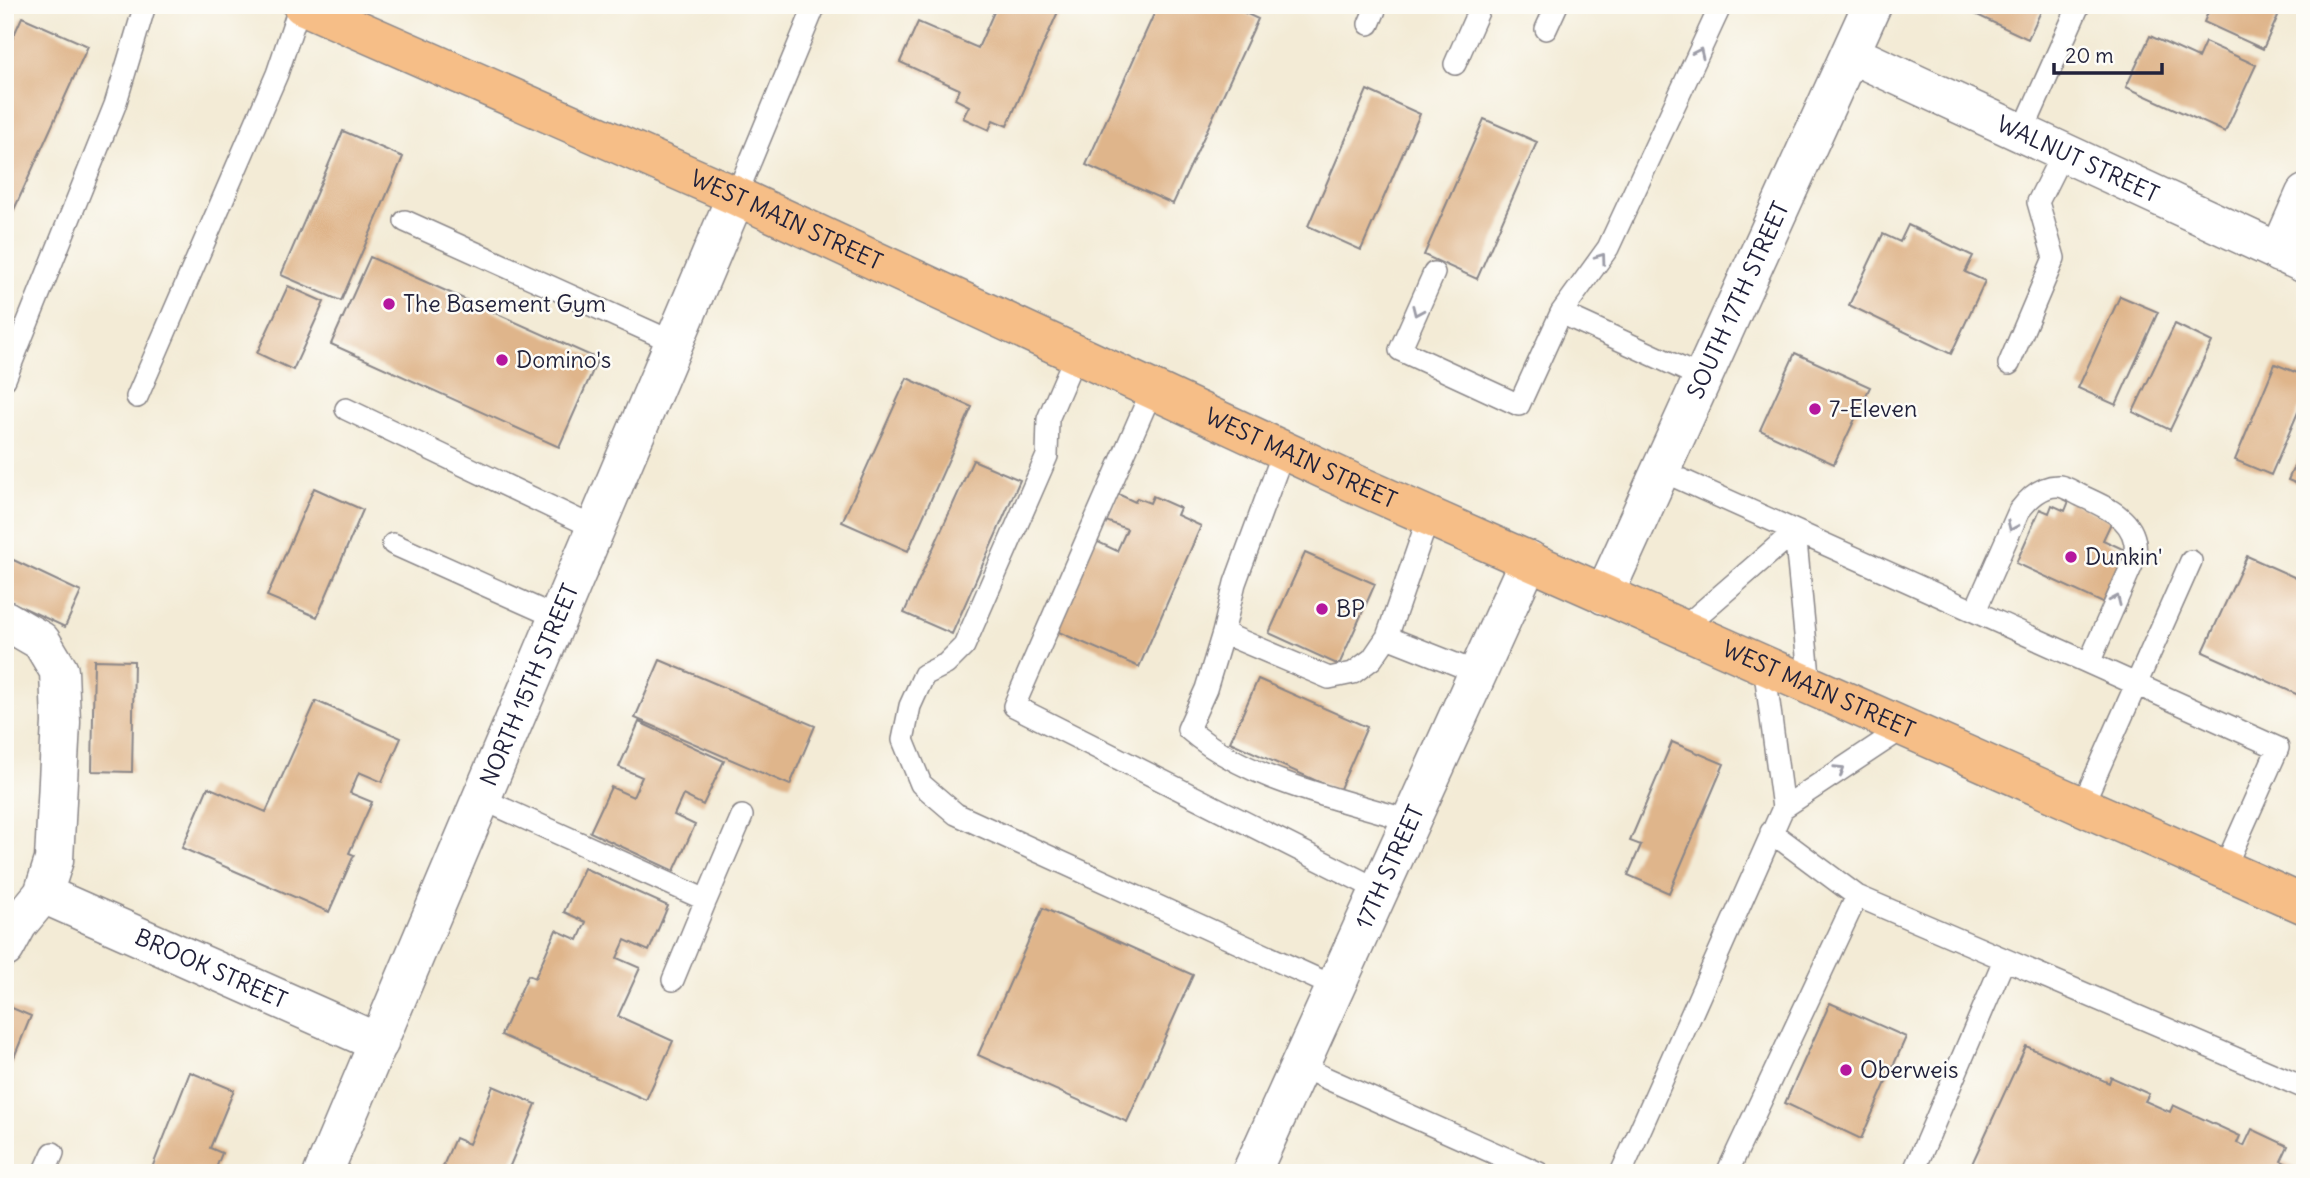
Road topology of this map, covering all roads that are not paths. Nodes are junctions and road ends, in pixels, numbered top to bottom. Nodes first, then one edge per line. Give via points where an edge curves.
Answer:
1 (145, 5) edge
2 (301, 5) edge
3 (815, 5) edge
4 (1481, 5) edge
5 (1557, 5) edge
6 (1721, 5) edge
7 (1872, 5) edge
8 (2079, 5) edge
9 (1546, 29) dead end
10 (1851, 54) junction
11 (1455, 64) dead end
12 (2022, 133) junction
13 (2063, 152) junction
14 (2305, 194) edge
15 (736, 196) junction
16 (405, 221) dead end
17 (2292, 258) edge
18 (1434, 273) dead end
19 (1560, 313) junction
20 (673, 342) junction
21 (1076, 354) junction
22 (2009, 364) dead end
23 (1703, 378) junction
24 (5, 379) edge
25 (1152, 390) junction
26 (137, 397) dead end
27 (346, 409) dead end
28 (1284, 450) junction
29 (1660, 470) junction
30 (1429, 516) junction
31 (596, 528) junction
32 (1795, 531) junction
33 (393, 544) dead end
34 (1529, 560) junction
35 (2191, 561) dead end
36 (1604, 595) junction
37 (1975, 611) junction
38 (558, 618) junction
39 (5, 620) edge
40 (1682, 629) junction
41 (1223, 633) junction
42 (1387, 637) junction
43 (2089, 663) junction
44 (1764, 665) junction
45 (1478, 673) junction
46 (2136, 684) junction
47 (1810, 686) junction
48 (1905, 727) junction
49 (482, 799) junction
50 (2082, 806) junction
51 (1783, 808) junction
52 (742, 816) dead end
53 (1410, 821) junction
54 (1770, 832) junction
55 (2224, 869) junction
56 (1379, 890) junction
57 (43, 894) junction
58 (1857, 896) junction
59 (706, 900) junction
60 (2305, 905) edge
61 (5, 948) edge
62 (2004, 960) junction
63 (673, 980) dead end
64 (1335, 987) junction
65 (379, 1043) junction
66 (1299, 1066) junction
67 (2305, 1088) edge
68 (53, 1153) dead end
69 (44, 1173) edge
70 (323, 1173) edge
71 (1251, 1173) edge
72 (1539, 1173) edge
73 (1621, 1173) edge
74 (1727, 1173) edge
75 (1913, 1173) edge

1 - 24 lane via 115,105
2 - 15 main road, WEST MAIN STREET
2 - 26 lane via 277,75
3 - 15 lane
4 - 11 lane
5 - 9 lane
19 -> 6 lane via 1608,248
7 - 10 street, SOUTH 17TH STREET
8 - 12 lane
10 - 12 street, WALNUT STREET
10 - 23 street, SOUTH 17TH STREET
12 - 13 street, WALNUT STREET
13 - 17 street, WALNUT STREET
13 - 22 lane via 2038,202 2054,258
14 - 17 street
15 - 20 street, NORTH 15TH STREET
15 - 21 main road, WEST MAIN STREET
16 - 20 lane
18 -> 19 lane via 1400,350 1519,405
19 - 23 lane
20 - 31 street, NORTH 15TH STREET
21 - 25 main road, WEST MAIN STREET
21 - 64 lane via 1048,419 1048,456 964,646 946,664 924,675 910,706 903,740 920,784 956,814
23 - 29 street, SOUTH 17TH STREET
25 - 28 main road, WEST MAIN STREET
25 - 56 lane via 1014,706
27 - 31 lane
28 - 30 main road, WEST MAIN STREET
28 - 41 lane via 1235,583
29 - 32 lane
29 - 36 street, SOUTH 17TH STREET
30 - 34 main road, WEST MAIN STREET
30 - 42 lane
31 - 38 street, NORTH 15TH STREET
32 - 37 lane
32 - 40 lane
32 - 47 lane
33 - 38 lane
34 - 36 main road, WEST MAIN STREET
34 - 45 street, 17TH STREET
35 - 46 lane
36 - 40 main road, WEST MAIN STREET
37 - 43 lane
43 -> 37 lane via 2135,558 2137,546 2130,527 2118,512 2060,486 2029,498
38 - 49 street, NORTH 15TH STREET
39 - 57 street via 41,641 59,671 54,860
40 - 44 main road, WEST MAIN STREET
41 - 42 lane via 1329,677 1353,673 1372,659
41 - 53 lane via 1188,729 1210,748 1286,782
42 - 45 lane
43 - 46 lane
44 - 47 main road, WEST MAIN STREET
44 - 51 lane
45 - 53 street, 17TH STREET
46 - 50 lane
46 - 55 lane via 2278,748
47 - 48 main road, WEST MAIN STREET
48 - 50 main road, WEST MAIN STREET
51 -> 48 lane
49 - 59 lane
49 - 65 street, NORTH 15TH STREET
50 - 55 main road, WEST MAIN STREET
51 - 54 lane
52 - 59 lane
53 - 56 street, 17TH STREET
54 - 58 lane
54 - 73 lane
55 - 60 main road, WEST MAIN STREET
56 - 64 street, 17TH STREET
57 - 61 street
57 - 65 street, BROOK STREET
58 - 62 lane
58 - 74 lane
59 - 63 lane
62 - 67 lane
62 - 75 lane
64 - 66 street, 17TH STREET
65 - 70 street, NORTH 15TH STREET
66 - 71 street, 17TH STREET
66 - 72 lane
68 - 69 lane

